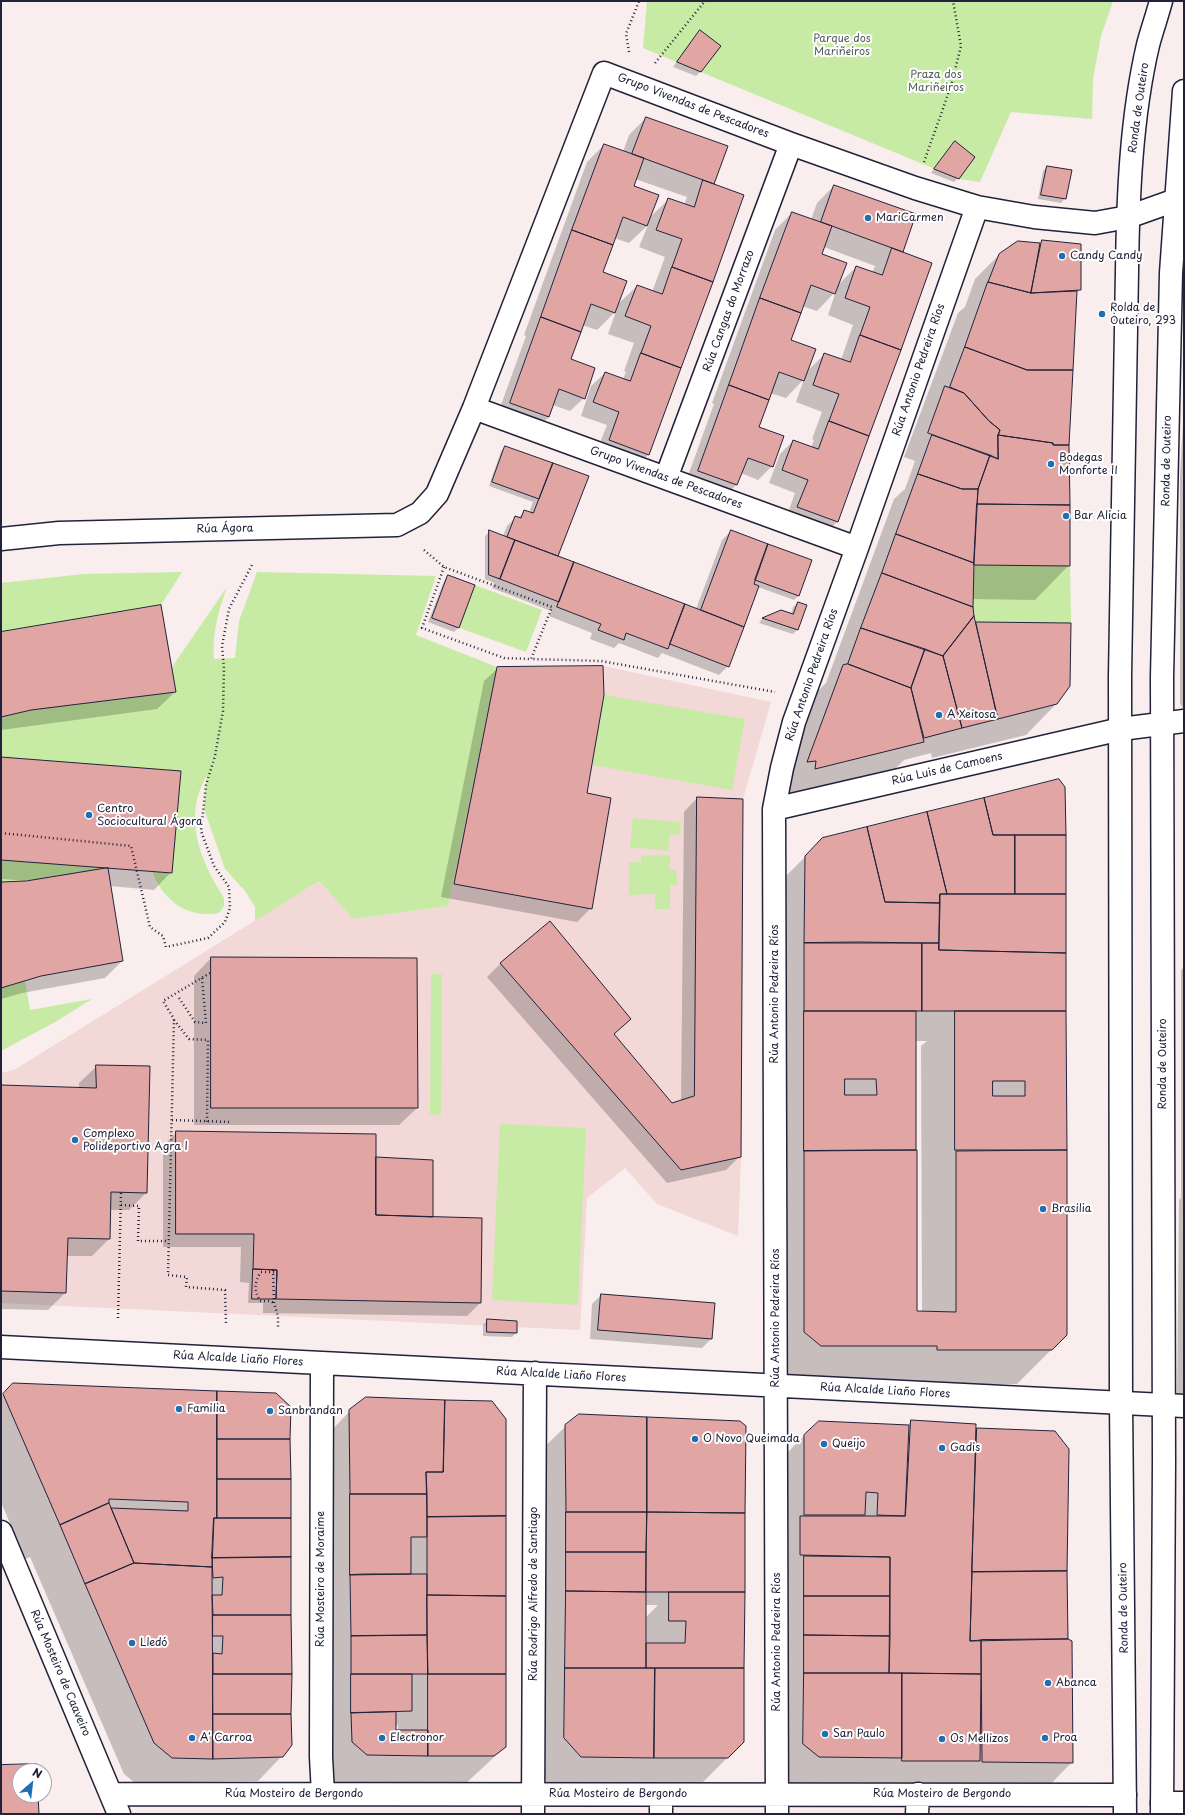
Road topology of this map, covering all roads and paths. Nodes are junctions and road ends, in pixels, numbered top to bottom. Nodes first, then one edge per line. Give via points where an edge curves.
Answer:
1 (639, 1) edge
2 (705, 1) edge
3 (953, 1) edge
4 (1161, 1) edge
5 (629, 52) dead end
6 (654, 65) dead end
7 (1184, 91) edge
8 (791, 144) junction
9 (923, 164) dead end
10 (1180, 198) edge
11 (977, 207) junction
12 (1128, 217) junction
13 (474, 408) junction
14 (666, 478) junction
15 (437, 494) joint
16 (1, 539) edge
17 (858, 548) junction
18 (424, 550) dead end
19 (253, 562) dead end
20 (444, 567) junction
21 (531, 659) junction
22 (780, 693) dead end
23 (1184, 720) edge
24 (1163, 723) junction
25 (1121, 729) junction
26 (774, 809) junction
27 (1, 833) edge
28 (210, 973) dead end
29 (202, 978) junction
30 (179, 998) dead end
31 (174, 1019) junction
32 (172, 1120) junction
33 (208, 1122) junction
34 (231, 1122) dead end
35 (122, 1193) dead end
36 (121, 1205) junction
37 (169, 1241) junction
38 (274, 1304) junction
39 (118, 1318) dead end
40 (226, 1324) dead end
41 (278, 1328) dead end
42 (1, 1347) edge
43 (322, 1363) junction
44 (535, 1373) junction
45 (777, 1385) junction
46 (1121, 1402) junction
47 (1174, 1406) edge
48 (1, 1532) edge
49 (110, 1794) junction
50 (323, 1794) junction
51 (1184, 1803) edge
52 (533, 1804) edge
53 (661, 1804) edge
54 (777, 1804) edge
55 (918, 1804) edge
56 (1125, 1804) edge
57 (1162, 1808) edge
58 (119, 1814) edge

1 - 5 path via 626,34
2 - 6 path via 659,55
3 - 9 path via 961,46 951,86
4 - 12 street, Ronda de Outeiro via 1148,45 1137,108
7 - 10 street, Ronda de Outeiro
8 - 11 street, Grupo Vivendas de Pescadores
8 - 13 street, Grupo Vivendas de Pescadores via 604,73
8 - 14 street, Rúa Cangas do Morrazo
10 - 12 street
10 - 24 street, Ronda de Outeiro via 1171,273
11 - 12 street, Grupo Vivendas de Pescadores via 1034,217 1095,223
11 - 17 street, Rúa Antonio Pedreira Ríos
12 - 25 street, Ronda de Outeiro
13 - 14 street, Grupo Vivendas de Pescadores
13 - 15 street, Grupo Vivendas de Pescadores
14 - 17 street, Grupo Vivendas de Pescadores
15 - 16 street, Rúa Ágora via 420,513 397,525 60,533
17 - 26 street, Rúa Antonio Pedreira Ríos via 794,722
18 - 20 path
19 - 27 path via 229,609 222,646 223,711 215,756 206,785 201,831 214,866 229,887 230,908 225,922 208,938 166,947 163,936 150,927 131,846
20 - 21 path via 552,607
20 - 21 path via 422,628 504,658
21 - 22 path via 601,661
23 - 24 street
24 - 25 street
24 - 47 street, Ronda de Outeiro
25 - 26 street, Rúa Luis de Camoens
25 - 46 street, Ronda de Outeiro
26 - 45 street, Rúa Antonio Pedreira Ríos
28 - 29 path
29 - 30 path via 206,1023 195,1022
29 - 31 path via 163,1001
31 - 32 path
31 - 33 path via 189,1039 208,1040
32 - 33 path
32 - 37 path
33 - 34 path
35 - 36 path
36 - 37 path via 139,1206 138,1241
36 - 39 path
37 - 40 path via 168,1275 187,1277 186,1288 225,1290
38 - 38 path via 270,1301 260,1301 255,1293 256,1280 261,1272 274,1271
38 - 41 path
42 - 43 street, Rúa Alcalde Liaño Flores
43 - 44 street, Rúa Alcalde Liaño Flores
43 - 50 street, Rúa Mosteiro de Moraime
44 - 45 street, Rúa Alcalde Liaño Flores
44 - 52 street, Rúa Rodrigo Alfredo de Santiago
45 - 46 street, Rúa Alcalde Liaño Flores
45 - 54 street, Rúa Antonio Pedreira Ríos
46 - 47 street
46 - 56 street, Ronda de Outeiro
47 - 57 street, Ronda de Outeiro
48 - 49 street, Rúa Mosteiro de Caaveiro
49 - 50 street, Rúa Mosteiro de Bergondo
49 - 58 street, Rúa Mosteiro de Caaveiro
50 - 52 street, Rúa Mosteiro de Bergondo
51 - 57 street
52 - 53 street, Rúa Mosteiro de Bergondo
53 - 54 street, Rúa Mosteiro de Bergondo
54 - 55 street, Rúa Mosteiro de Bergondo
55 - 56 street, Rúa Mosteiro de Bergondo

